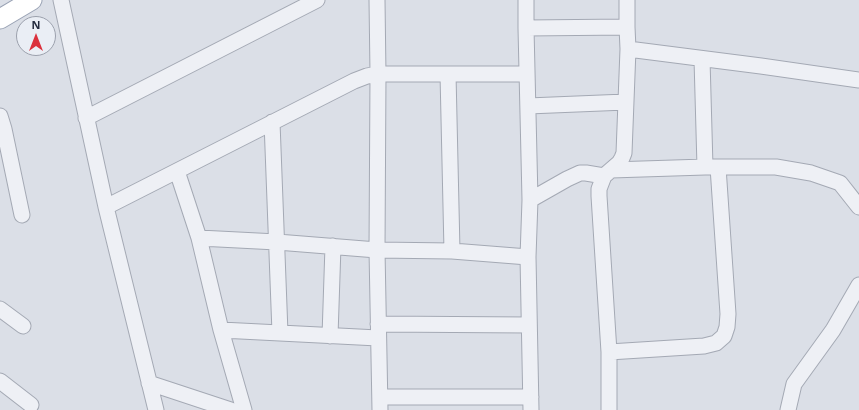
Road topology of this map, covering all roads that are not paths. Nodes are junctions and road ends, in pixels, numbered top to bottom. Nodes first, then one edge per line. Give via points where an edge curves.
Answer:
1 (32, 0) edge
2 (61, 0) edge
3 (317, 0) edge
4 (377, 0) edge
5 (526, 0) edge
6 (627, 0) edge
7 (0, 19) edge
8 (628, 27) junction
9 (526, 28) junction
10 (628, 49) junction
11 (702, 59) junction
12 (378, 74) junction
13 (448, 74) junction
14 (527, 74) junction
15 (859, 80) edge
16 (626, 102) junction
17 (528, 106) junction
18 (0, 116) edge
19 (86, 118) junction
20 (272, 122) junction
21 (712, 167) junction
22 (177, 171) junction
23 (608, 173) junction
24 (530, 200) junction
25 (106, 207) junction
26 (859, 207) edge
27 (22, 215) dead end
28 (199, 238) junction
29 (277, 242) junction
30 (333, 246) junction
31 (378, 250) junction
32 (452, 251) junction
33 (528, 257) junction
34 (859, 284) edge
35 (0, 309) edge
36 (529, 325) junction
37 (23, 326) dead end
38 (221, 330) junction
39 (378, 331) junction
40 (280, 333) junction
41 (330, 336) junction
42 (609, 352) junction
43 (0, 381) edge
44 (149, 383) junction
45 (380, 403) edge
46 (531, 403) edge
47 (31, 405) dead end
48 (156, 410) edge
49 (231, 410) edge
50 (244, 410) edge
51 (609, 410) edge
52 (788, 410) edge

1 - 7 main road
2 - 19 street
3 - 19 street
4 - 12 street
5 - 9 street
6 - 8 street
8 - 9 street
8 - 10 street
9 - 14 street
10 - 11 street
10 - 16 street
11 - 15 street
11 - 21 street
12 - 13 street
12 - 20 street via 354,81
12 - 31 street
13 - 14 street
13 - 32 street
14 - 17 street
16 - 17 street
16 - 23 street via 624,153 619,163
17 - 24 street
18 - 27 street
19 - 25 street
20 - 22 street
20 - 29 street
21 - 23 street
21 - 26 street via 776,167 811,173 840,183
21 - 42 street via 728,314 724,336 716,343 704,346
22 - 25 street
22 - 28 street
23 - 24 street via 574,175
23 - 42 street via 599,188 599,196
24 - 33 street
25 - 44 street
28 - 29 street
28 - 38 street
29 - 30 street
29 - 40 street
30 - 31 street
30 - 41 street
31 - 32 street
31 - 39 street
32 - 33 street
33 - 36 street
34 - 52 street via 833,330 794,384
35 - 37 street
36 - 39 street
36 - 46 street
38 - 40 street
38 - 50 street
39 - 41 street
39 - 45 street
40 - 41 street
42 - 51 street
43 - 47 street
44 - 48 street
44 - 49 street
45 - 46 street

